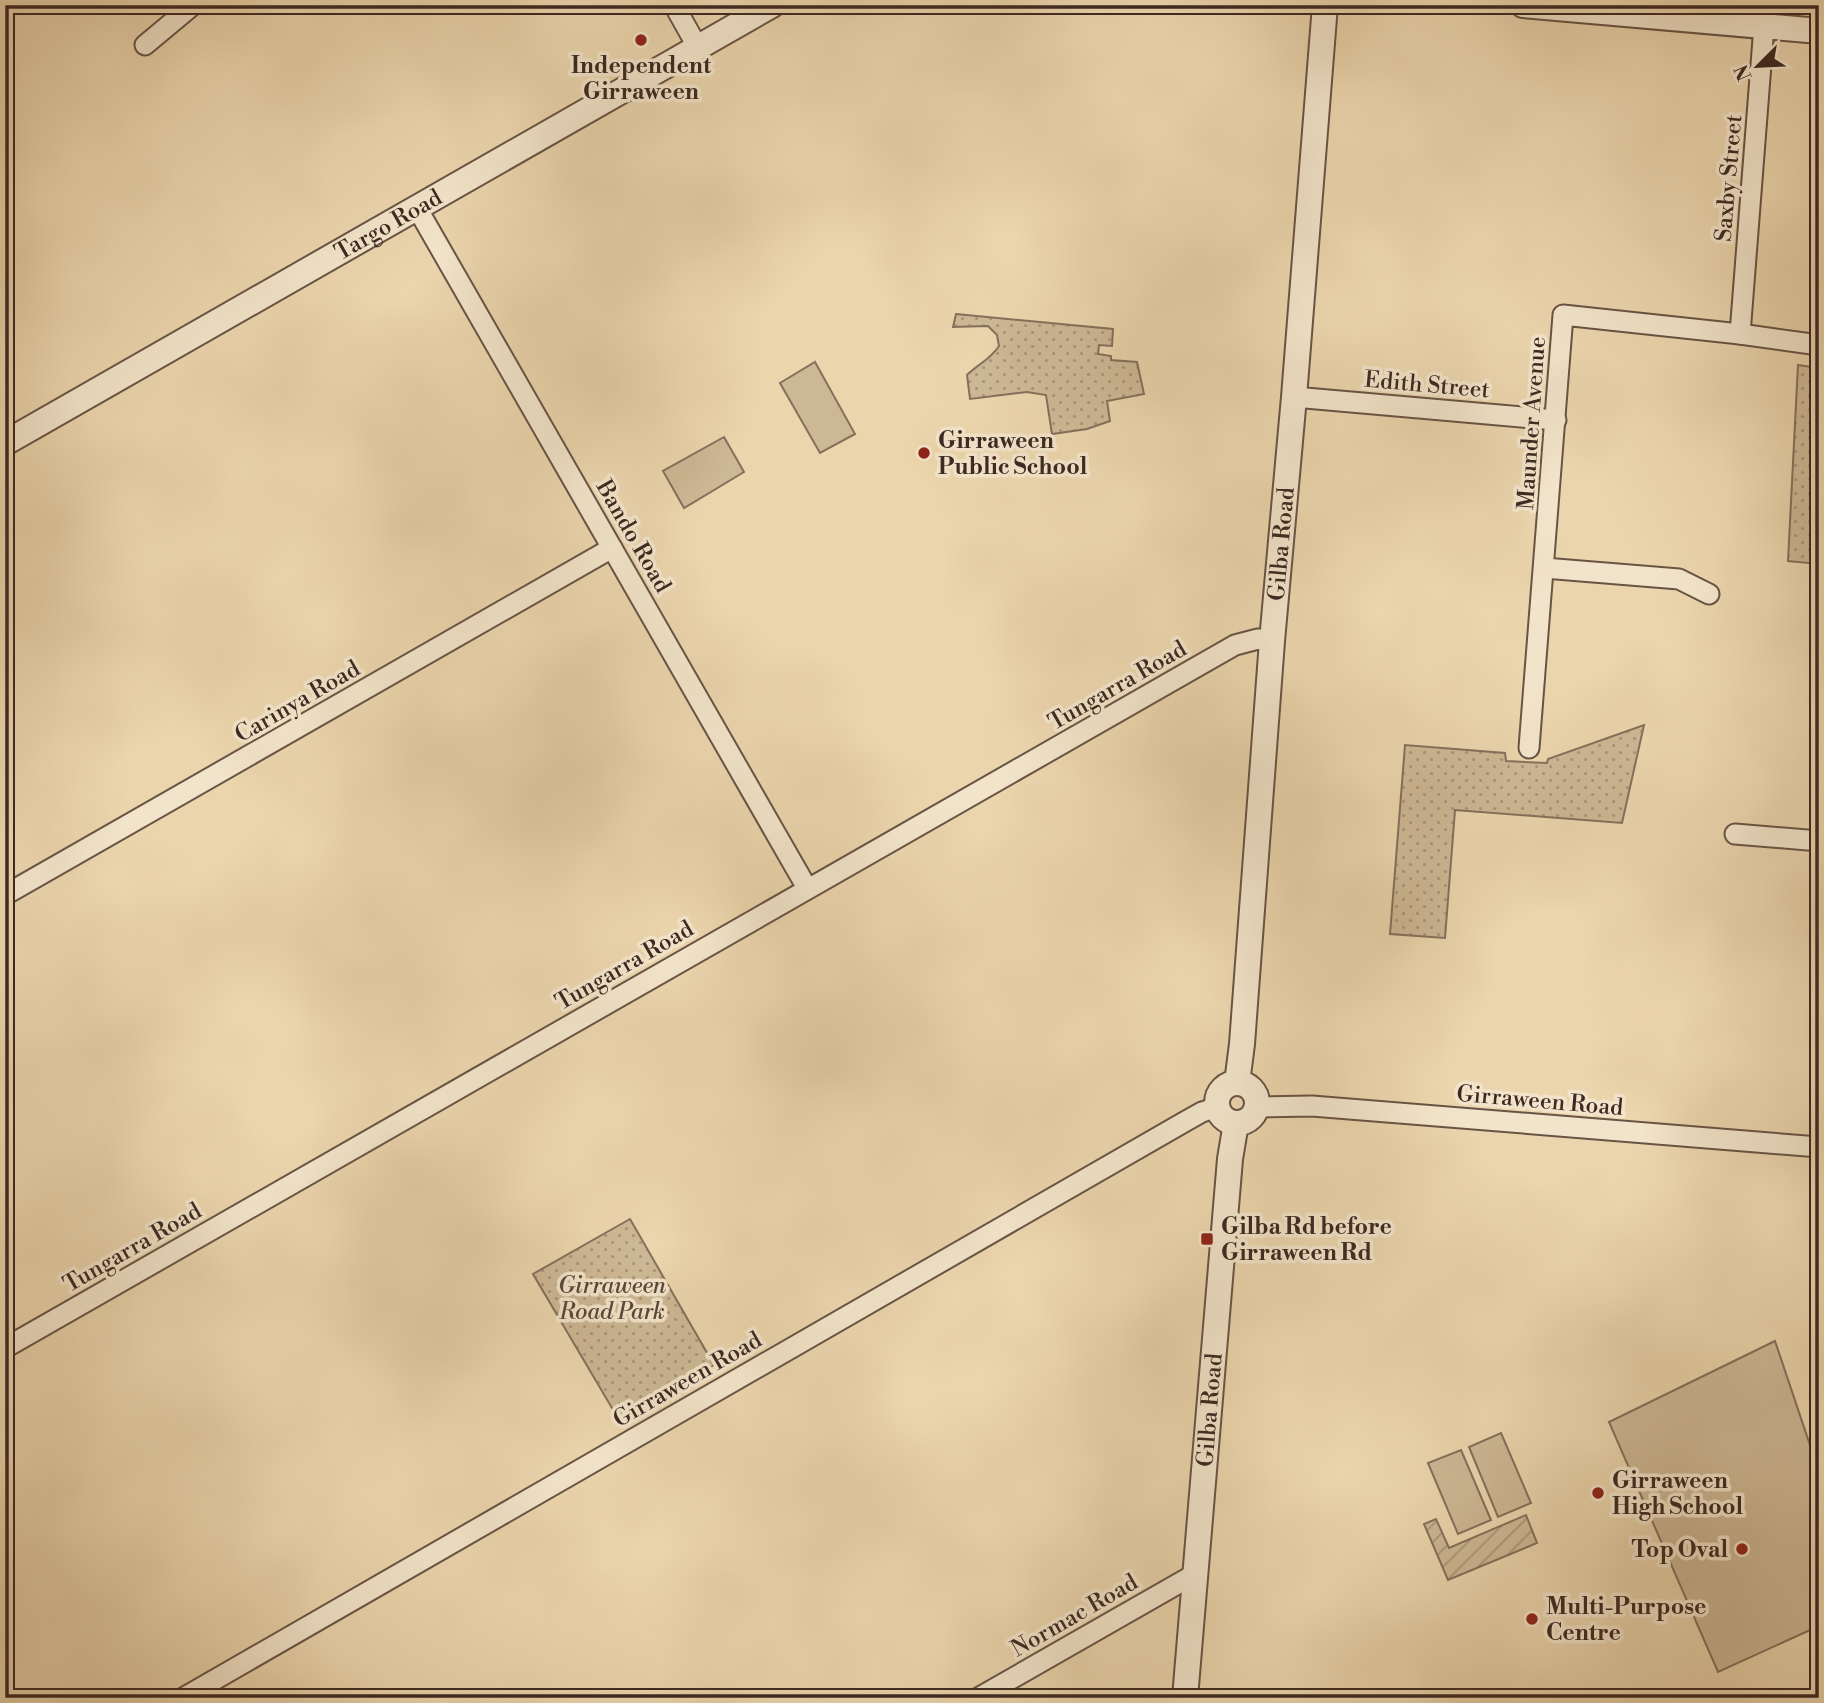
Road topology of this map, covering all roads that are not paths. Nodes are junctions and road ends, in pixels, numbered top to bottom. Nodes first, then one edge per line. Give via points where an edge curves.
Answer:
1 (193, 5) edge
2 (674, 5) edge
3 (772, 5) edge
4 (1325, 5) edge
5 (1523, 5) edge
6 (1708, 13) edge
7 (1764, 26) junction
8 (1819, 31) edge
9 (145, 45) dead end
10 (698, 48) junction
11 (417, 208) junction
12 (1740, 334) junction
13 (1819, 345) edge
14 (1294, 397) junction
15 (1556, 420) junction
16 (5, 443) edge
17 (612, 548) junction
18 (1544, 568) junction
19 (1709, 594) dead end
20 (1272, 640) junction
21 (1529, 748) dead end
22 (1735, 834) dead end
23 (1819, 841) edge
24 (807, 888) junction
25 (5, 895) edge
26 (1237, 1083) junction
27 (1257, 1107) junction
28 (1227, 1115) junction
29 (1819, 1147) edge
30 (5, 1348) edge
31 (1195, 1574) junction
32 (183, 1698) edge
33 (978, 1698) edge
34 (1185, 1698) edge

1 - 9 street
2 - 10 street
3 - 10 street, Targo Road
4 - 14 street, Gilba Road
5 - 6 street
6 - 7 street
7 - 8 street
7 - 12 street, Saxby Street
10 - 11 street, Targo Road
11 - 16 street, Targo Road
11 - 17 street, Bando Road
12 - 13 street, Maunder Avenue
12 - 15 street, Maunder Avenue via 1563,315
14 - 15 street, Edith Street
14 - 20 street, Gilba Road
15 - 18 street, Maunder Avenue
17 - 24 street, Bando Road
17 - 25 street, Carinya Road
18 - 19 street via 1679,579
18 - 21 street, Maunder Avenue
20 - 24 street, Tungarra Road via 1235,645
20 - 26 street, Gilba Road
22 - 23 street
24 - 30 street, Tungarra Road
26 - 27 street via 1253,1090
26 - 28 street via 1219,1096
27 - 28 street via 1251,1117
27 - 29 street, Girraween Road via 1312,1105
28 - 31 street, Gilba Road via 1230,1159
28 - 32 street, Girraween Road via 1202,1112
31 - 33 street, Normac Road
31 - 34 street, Gilba Road

